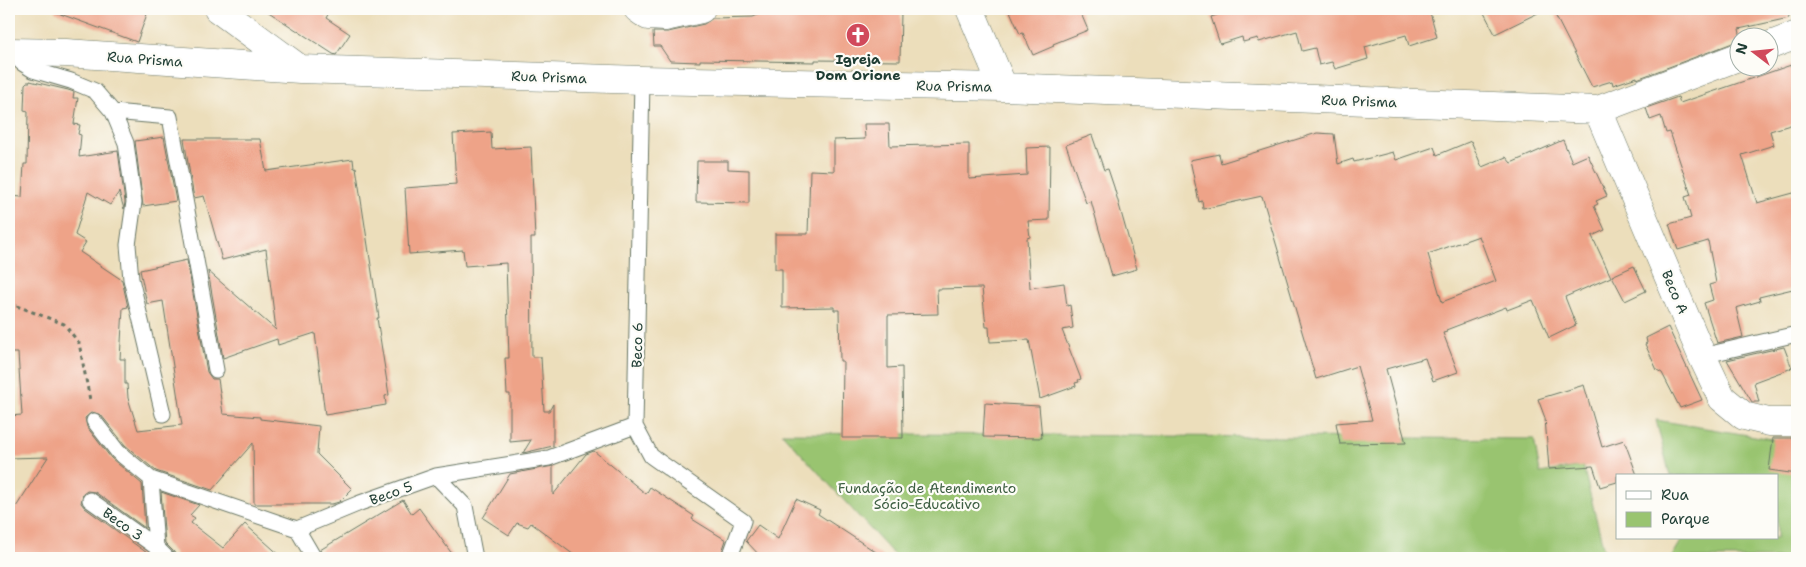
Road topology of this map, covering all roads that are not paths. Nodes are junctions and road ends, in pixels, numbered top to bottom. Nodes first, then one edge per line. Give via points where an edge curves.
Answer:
1 (218, 9) edge
2 (638, 9) edge
3 (701, 9) edge
4 (970, 9) edge
5 (1797, 35) edge
6 (1778, 42) edge
7 (9, 48) edge
8 (1728, 61) edge
9 (300, 69) junction
10 (642, 80) junction
11 (1003, 87) junction
12 (1598, 110) junction
13 (113, 112) junction
14 (1797, 334) edge
15 (1702, 356) junction
16 (216, 370) dead end
17 (163, 414) dead end
18 (94, 421) road end
19 (1797, 422) edge
20 (635, 426) junction
21 (436, 476) junction
22 (151, 479) junction
23 (90, 500) dead end
24 (297, 529) junction
25 (156, 547) junction
26 (731, 557) edge
27 (167, 558) edge
28 (314, 558) edge
29 (475, 558) edge

1 - 9 street
2 - 3 street via 648,16 665,17
4 - 11 street
5 - 6 street
7 - 9 street, Rua Prisma
7 - 13 lane via 33,70 95,92
8 - 12 street, Rua Prisma
9 - 10 street, Rua Prisma
10 - 11 street, Rua Prisma
10 - 20 lane, Beco 6
11 - 12 street, Rua Prisma
12 - 15 street, Beco A
13 - 16 lane via 170,117
13 - 17 lane via 126,143 134,202 128,245 131,279
14 - 15 lane
15 - 19 street, Beco A via 1722,398 1744,416 1769,422
18 - 22 lane via 118,452
20 - 21 lane, Beco 5 via 549,458
20 - 26 lane, Beco 6 via 650,456 743,521
21 - 24 lane, Beco 5
21 - 29 lane via 465,506
22 - 24 lane
22 - 25 lane
23 - 25 lane, Beco 3
24 - 28 lane
25 - 27 lane, Beco 3

